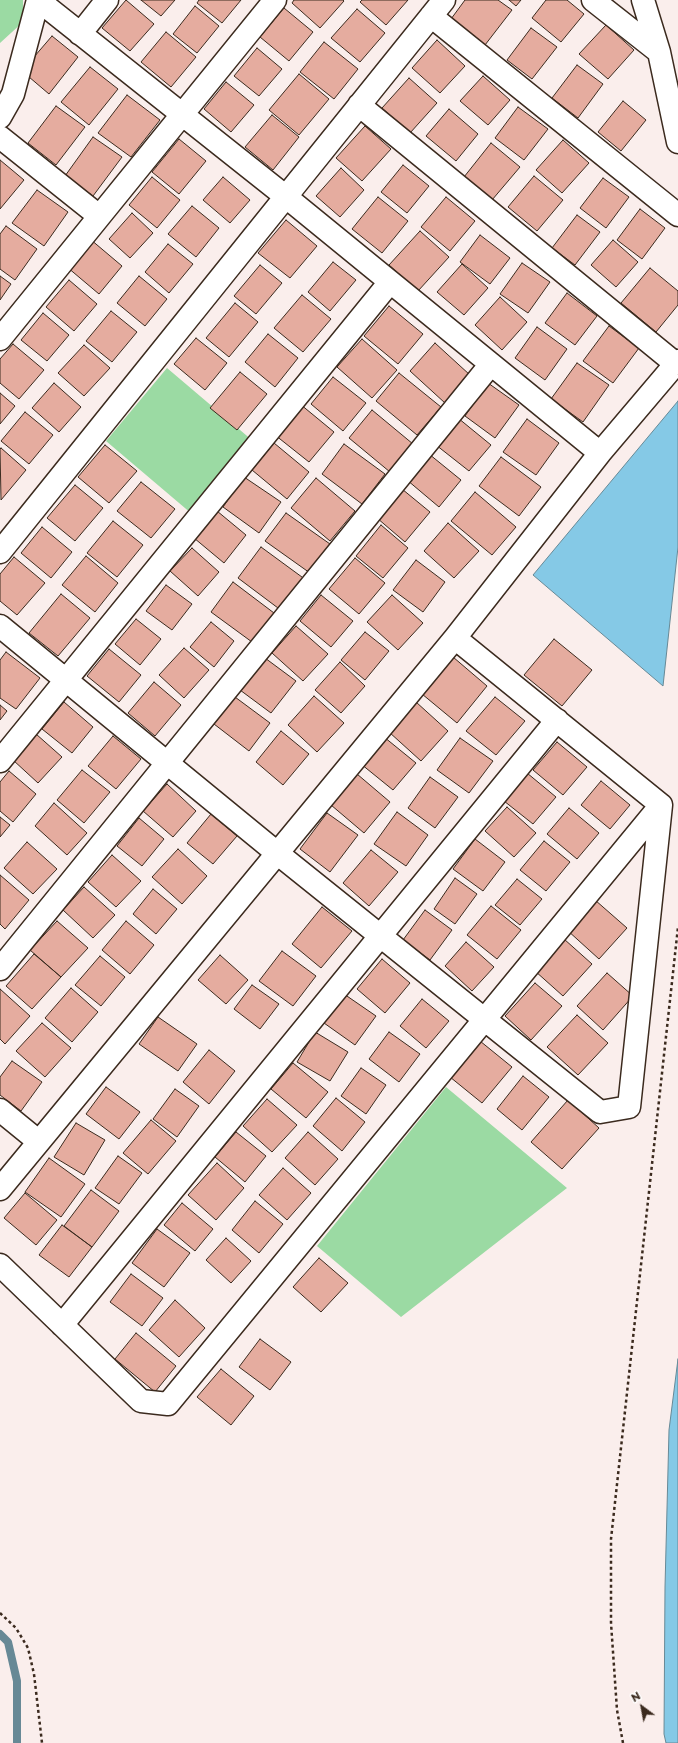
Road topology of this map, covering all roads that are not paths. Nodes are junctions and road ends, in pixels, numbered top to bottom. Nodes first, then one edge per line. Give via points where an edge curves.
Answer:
1 (38, 0) edge
2 (107, 0) edge
3 (274, 0) edge
4 (594, 0) edge
5 (643, 0) edge
6 (438, 8) edge
7 (80, 34) junction
8 (659, 52) junction
9 (359, 105) junction
10 (182, 114) junction
11 (0, 117) edge
12 (0, 137) edge
13 (678, 142) edge
14 (286, 196) junction
15 (678, 215) edge
16 (99, 216) junction
17 (390, 282) junction
18 (0, 339) edge
19 (677, 362) edge
20 (491, 364) junction
21 (600, 453) junction
22 (0, 552) edge
23 (0, 626) edge
24 (455, 638) junction
25 (66, 680) junction
26 (557, 720) junction
27 (0, 761) edge
28 (167, 763) junction
29 (661, 805) junction
30 (278, 853) junction
31 (381, 935) junction
32 (0, 969) edge
33 (485, 1019) junction
34 (0, 1110) edge
35 (38, 1141) junction
36 (0, 1189) edge
37 (0, 1265) edge
38 (62, 1325) junction

1 - 7 street
1 - 11 street via 13,94
2 - 7 street
3 - 10 street
4 - 8 street
5 - 8 street
6 - 9 street
6 - 15 street
7 - 10 street
8 - 13 street
9 - 14 street
9 - 19 street
10 - 14 street
10 - 16 street
12 - 16 street
14 - 17 street
14 - 22 street
16 - 18 street
17 - 20 street
17 - 25 street
19 - 21 street
20 - 21 street
20 - 28 street
21 - 24 street
23 - 25 street
24 - 26 street
24 - 30 street
25 - 27 street
25 - 28 street
26 - 29 street
26 - 31 street
28 - 30 street
28 - 32 street
29 - 33 street
29 - 33 street via 629,1106 600,1112
30 - 31 street
30 - 35 street
31 - 33 street
31 - 38 street
33 - 38 street via 168,1404 141,1401
34 - 35 street
35 - 36 street
37 - 38 street

